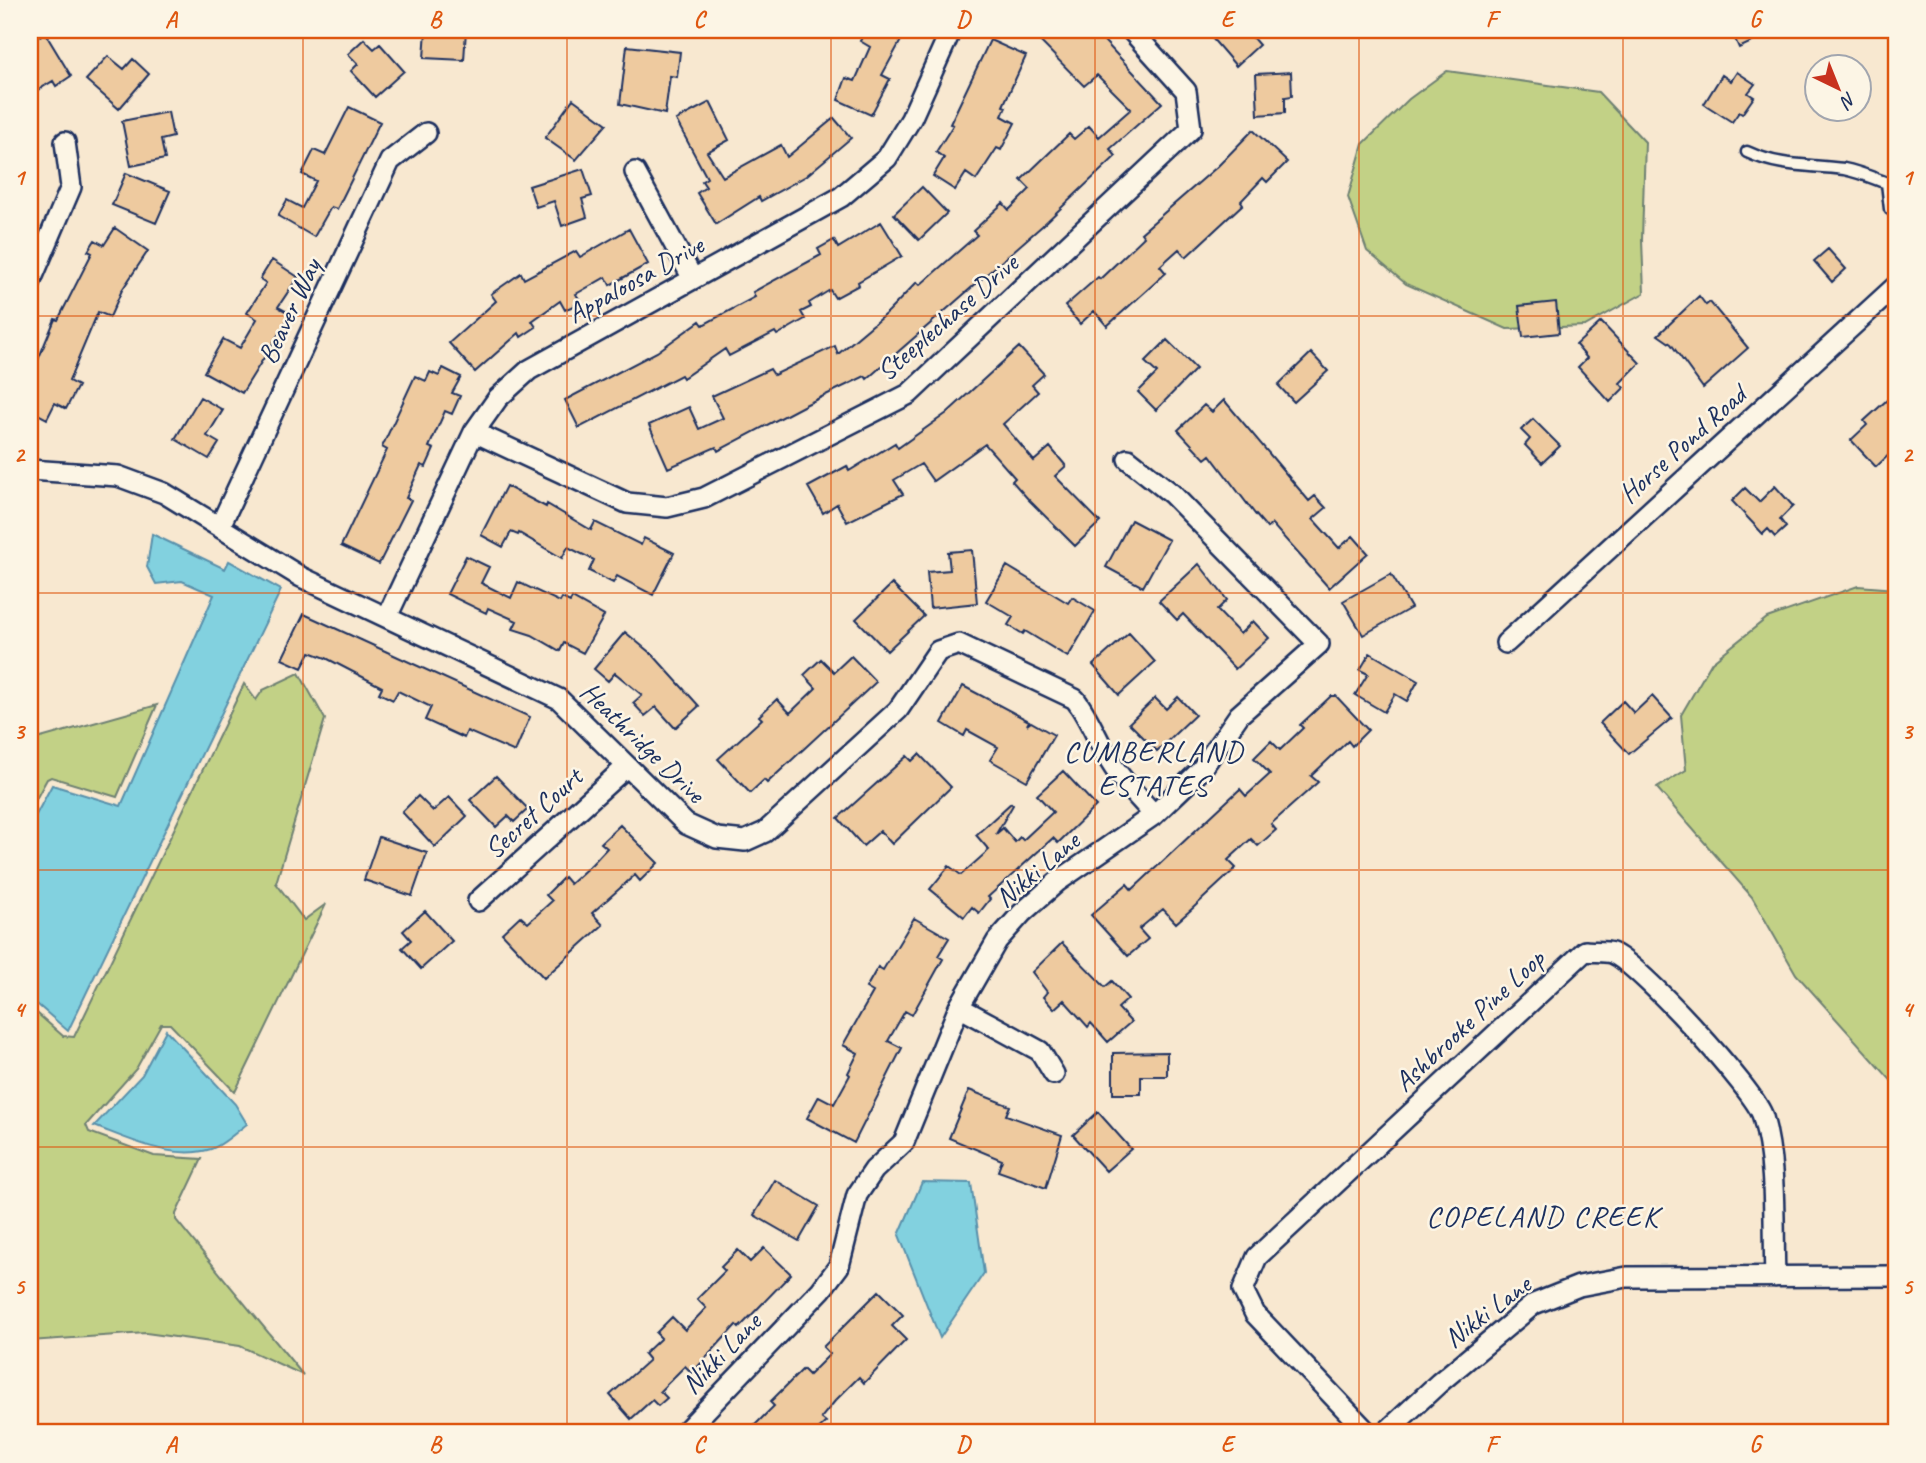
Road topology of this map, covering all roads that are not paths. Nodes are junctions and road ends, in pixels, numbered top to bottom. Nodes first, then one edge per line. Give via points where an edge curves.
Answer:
1 (951, 30) edge
2 (1131, 30) edge
3 (426, 133) dead end
4 (65, 142) dead end
5 (1747, 152) dead end
6 (635, 172) dead end
7 (1896, 209) edge
8 (693, 279) junction
9 (30, 283) edge
10 (1896, 286) edge
11 (474, 432) junction
12 (1128, 459) dead end
13 (30, 470) edge
14 (220, 526) junction
15 (387, 618) junction
16 (1506, 643) dead end
17 (626, 766) junction
18 (1154, 815) junction
19 (478, 901) dead end
20 (959, 1007) junction
21 (1054, 1074) dead end
22 (1775, 1276) junction
23 (1896, 1276) edge
24 (684, 1433) edge
25 (1368, 1433) edge
26 (1385, 1433) edge

1 - 8 street, Appaloosa Drive via 911,119 887,158 841,197
2 - 11 street, Steeplechase Drive via 1186,91 1191,130 909,394 704,498 667,506 627,503
3 - 14 street, Beaver Way via 390,161
4 - 9 street via 72,187
5 - 7 lane via 1771,163 1846,169 1887,183 1890,209
6 - 8 street
8 - 11 street, Appaloosa Drive via 529,370 498,398
10 - 16 street, Horse Pond Road
11 - 15 street, Appaloosa Drive
12 - 18 street, Nikki Lane via 1172,494 1319,644 1239,715 1201,770
13 - 14 street, Heathridge Drive via 118,476 164,493
14 - 15 street, Heathridge Drive via 301,577
15 - 17 street, Heathridge Drive via 559,699
17 - 18 street, Heathridge Drive via 687,824 717,838 745,841 765,832 898,710 938,652 959,644 1075,699 1117,773
17 - 19 street, Secret Court
18 - 20 street, Nikki Lane via 1022,913 997,942
20 - 21 street via 1040,1051
20 - 24 street, Nikki Lane via 904,1142 874,1170 857,1195 839,1266
22 - 23 street, Nikki Lane
22 - 25 street, Ashbrooke Pine Loop via 1772,1184 1763,1115 1730,1066 1666,1000 1613,953 1586,951 1257,1257 1248,1273 1243,1290 1255,1314
22 - 26 street, Nikki Lane via 1627,1277 1579,1286 1545,1299 1439,1382

